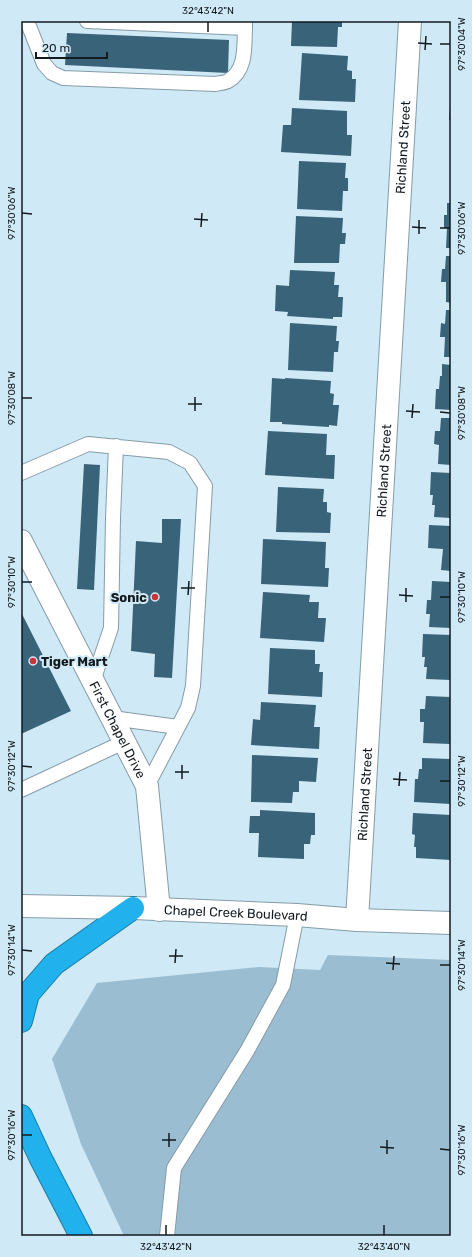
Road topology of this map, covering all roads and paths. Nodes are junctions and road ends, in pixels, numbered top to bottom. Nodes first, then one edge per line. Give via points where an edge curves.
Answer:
1 (27, 21) edge
2 (88, 21) edge
3 (410, 21) edge
4 (245, 24) edge
5 (116, 446) junction
6 (21, 473) edge
7 (21, 541) edge
8 (93, 681) junction
9 (112, 718) junction
10 (178, 727) junction
11 (124, 742) junction
12 (147, 786) junction
13 (21, 790) edge
14 (21, 906) edge
15 (133, 908) junction
16 (159, 910) junction
17 (297, 915) junction
18 (357, 920) junction
19 (451, 923) edge
20 (21, 1021) edge
21 (21, 1116) edge
22 (81, 1236) edge
23 (167, 1236) edge

1 - 4 lane via 44,64 52,73 63,78 216,84 228,81 238,72 244,58
2 - 4 lane
3 - 18 street, Richland Street
5 - 6 lane via 88,444
5 - 8 lane via 111,628
5 - 10 lane via 169,452 190,463 205,486 193,686 188,708
7 - 8 street, First Chapel Drive
8 - 9 street, First Chapel Drive
9 - 10 lane
9 - 11 street, First Chapel Drive
10 - 12 lane
11 - 12 street, First Chapel Drive
11 - 13 lane
12 - 16 street, First Chapel Drive
14 - 15 street, Chapel Creek Boulevard
15 - 16 street, Chapel Creek Boulevard
15 - 20 highway via 54,964 28,994
16 - 17 street, Chapel Creek Boulevard
17 - 18 street, Chapel Creek Boulevard
17 - 23 lane via 283,985 247,1050 174,1168
18 - 19 street, Chapel Creek Boulevard
21 - 22 highway

